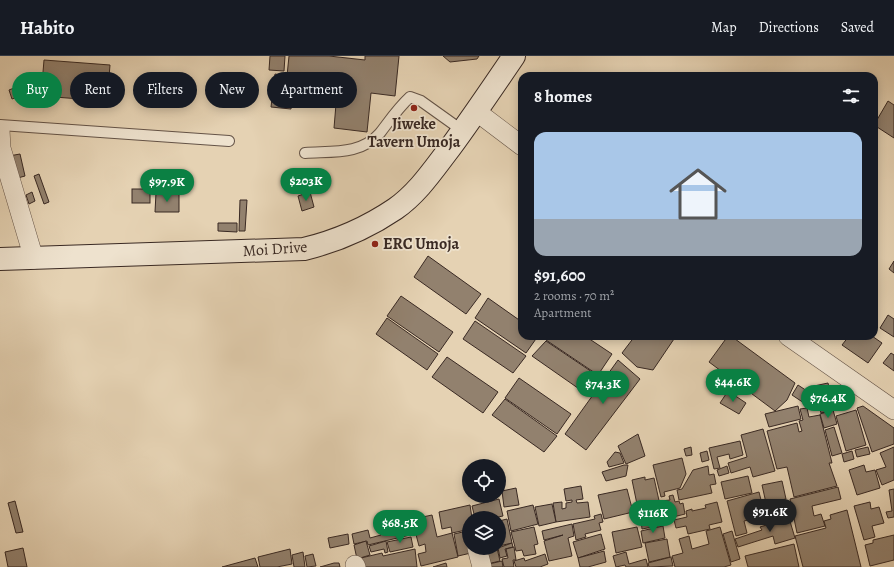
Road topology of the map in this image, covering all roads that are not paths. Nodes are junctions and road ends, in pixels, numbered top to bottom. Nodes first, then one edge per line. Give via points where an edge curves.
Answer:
1 (514, 56) edge
2 (476, 112) junction
3 (0, 125) edge
4 (463, 131) junction
5 (229, 141) dead end
6 (0, 142) edge
7 (518, 143) edge
8 (305, 153) dead end
9 (34, 258) junction
10 (0, 259) edge
11 (794, 340) edge
12 (894, 410) edge
13 (479, 555) edge
14 (482, 567) edge

1 - 2 street, Moi Drive
2 - 4 street, Moi Drive
2 - 7 street
3 - 5 lane
4 - 8 lane via 421,101 410,97 368,144 357,149
4 - 9 street, Moi Drive via 424,183 396,208 364,228 329,243 304,249
6 - 9 street
9 - 10 street, Moi Drive
11 - 12 street
13 - 14 street

